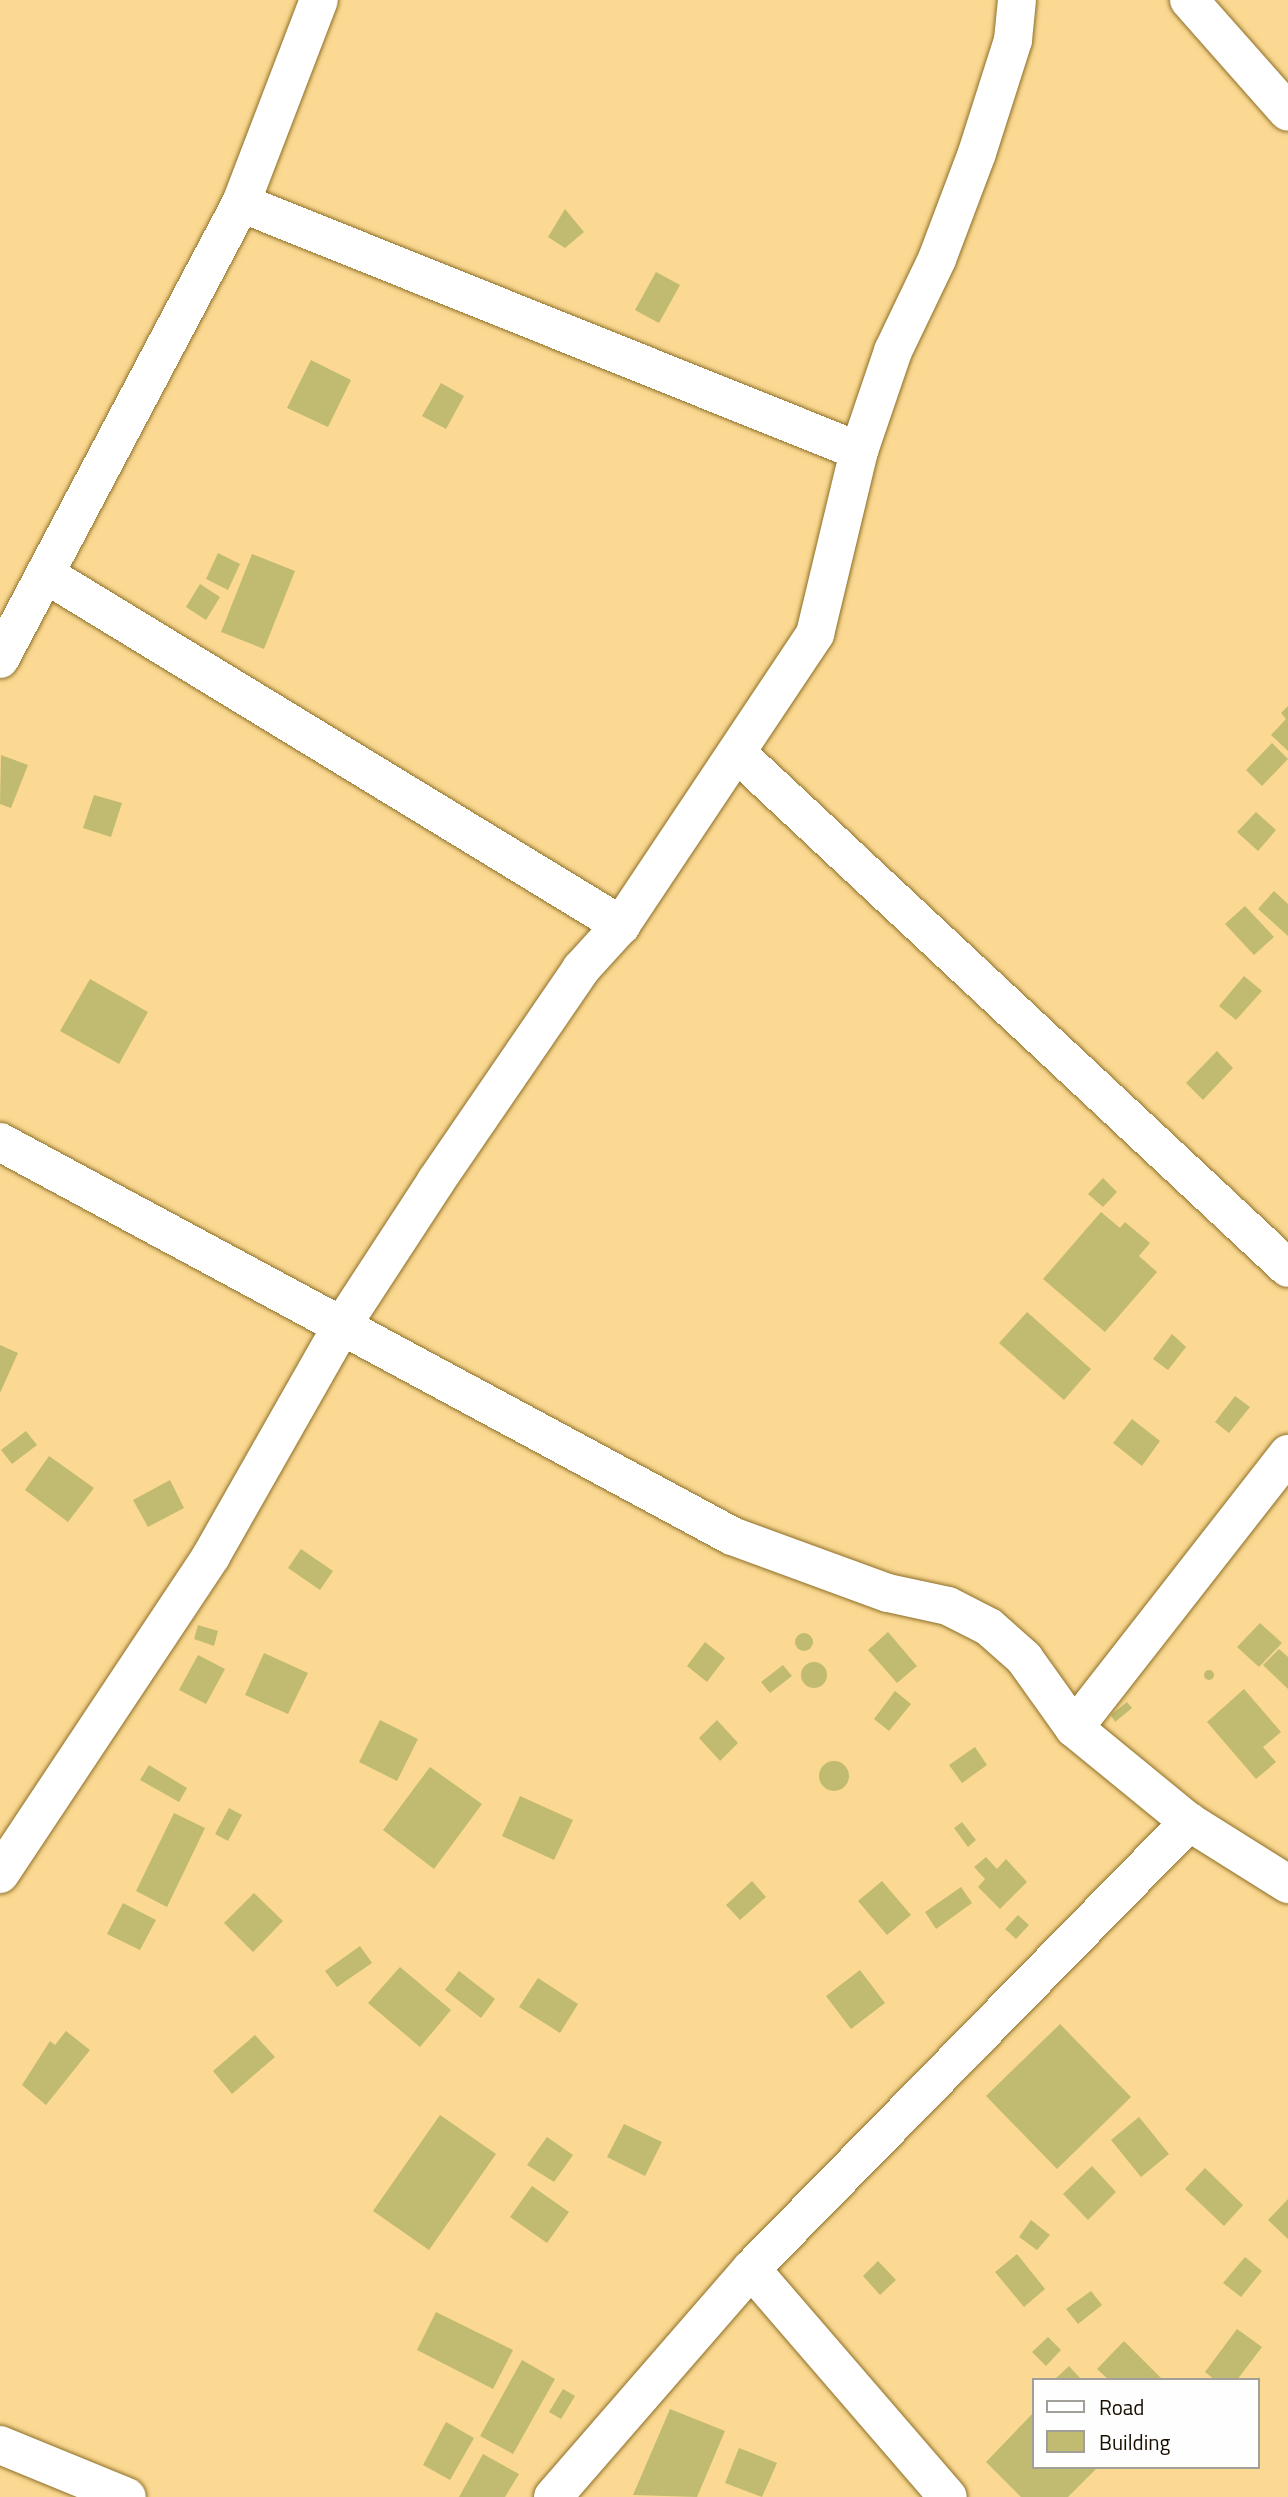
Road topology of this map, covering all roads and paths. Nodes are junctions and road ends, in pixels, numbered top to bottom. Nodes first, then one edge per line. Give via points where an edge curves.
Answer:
1 (319, 0) edge
2 (1017, 0) edge
3 (1189, 0) edge
4 (1288, 112) edge
5 (241, 203) junction
6 (859, 451) junction
7 (44, 574) junction
8 (0, 659) edge
9 (739, 755) junction
10 (621, 925) junction
11 (0, 1142) edge
12 (1288, 1268) edge
13 (341, 1327) junction
14 (1288, 1454) edge
15 (1074, 1728) junction
16 (1189, 1822) junction
17 (0, 1874) edge
18 (1288, 1884) edge
19 (751, 2269) junction
20 (0, 2445) edge
21 (127, 2497) edge
22 (553, 2497) edge
23 (948, 2497) edge

1 - 5 street
2 - 6 street via 1013,40 977,153 937,259 893,351
3 - 4 street
5 - 6 street
5 - 7 street via 168,348
6 - 9 street via 815,634
7 - 8 street
7 - 10 street
9 - 10 street
9 - 12 street
10 - 13 street via 581,969
11 - 13 street
13 - 15 street via 732,1536 888,1593 948,1606 989,1627 1024,1658
13 - 17 street via 211,1556
14 - 15 street
15 - 16 street
16 - 18 street
16 - 19 street
19 - 22 street
19 - 23 street
20 - 21 street

